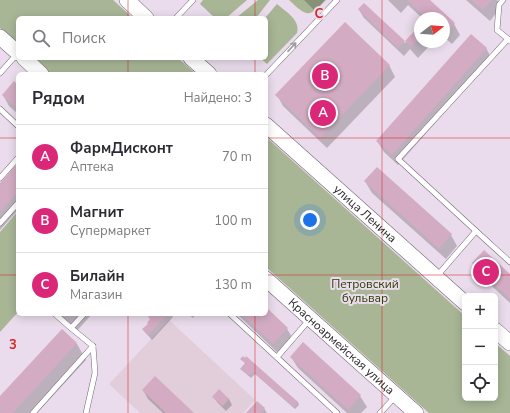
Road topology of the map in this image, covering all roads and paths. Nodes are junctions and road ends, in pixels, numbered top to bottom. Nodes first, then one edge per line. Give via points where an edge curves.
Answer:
1 (127, 0) edge
2 (193, 0) edge
3 (337, 0) edge
4 (503, 0) edge
5 (144, 16) edge
6 (178, 16) edge
7 (0, 37) edge
8 (509, 40) edge
9 (16, 51) edge
10 (16, 55) edge
11 (26, 60) edge
12 (193, 60) edge
13 (39, 72) edge
14 (207, 72) edge
15 (0, 73) edge
16 (268, 73) edge
17 (0, 109) edge
18 (16, 124) edge
19 (268, 127) edge
20 (16, 160) edge
21 (0, 178) edge
22 (16, 205) edge
23 (0, 224) edge
24 (476, 231) junction
25 (510, 262) edge
26 (436, 277) junction
27 (268, 281) edge
28 (462, 300) edge
29 (57, 316) edge
30 (82, 316) edge
31 (232, 316) edge
32 (311, 319) junction
33 (71, 328) junction
34 (498, 333) edge
35 (510, 343) edge
36 (93, 346) junction
37 (276, 357) junction
38 (397, 396) junction
39 (33, 413) edge
40 (86, 413) edge
41 (337, 413) edge
42 (380, 413) edge
43 (416, 413) edge

1 - 5 main road
2 - 6 lane
16 -> 3 lane
4 - 8 lane via 499,5 496,30
7 - 9 main road
8 - 24 lane via 398,159
10 - 15 lane
11 - 13 main road
12 - 14 main road
17 - 18 lane
19 - 26 main road, улица Ленина
20 - 21 lane
22 - 23 lane
24 - 25 lane
24 - 26 lane
26 - 28 main road, улица Ленина
27 - 32 main road, Красноармейская улица
29 - 33 lane
30 - 33 lane
31 - 37 lane
32 - 37 lane
32 - 38 main road, Красноармейская улица
33 - 36 lane
34 - 35 main road
36 - 39 lane
36 - 40 lane via 95,373
37 - 41 lane
38 - 42 lane
38 - 43 main road, Красноармейская улица

